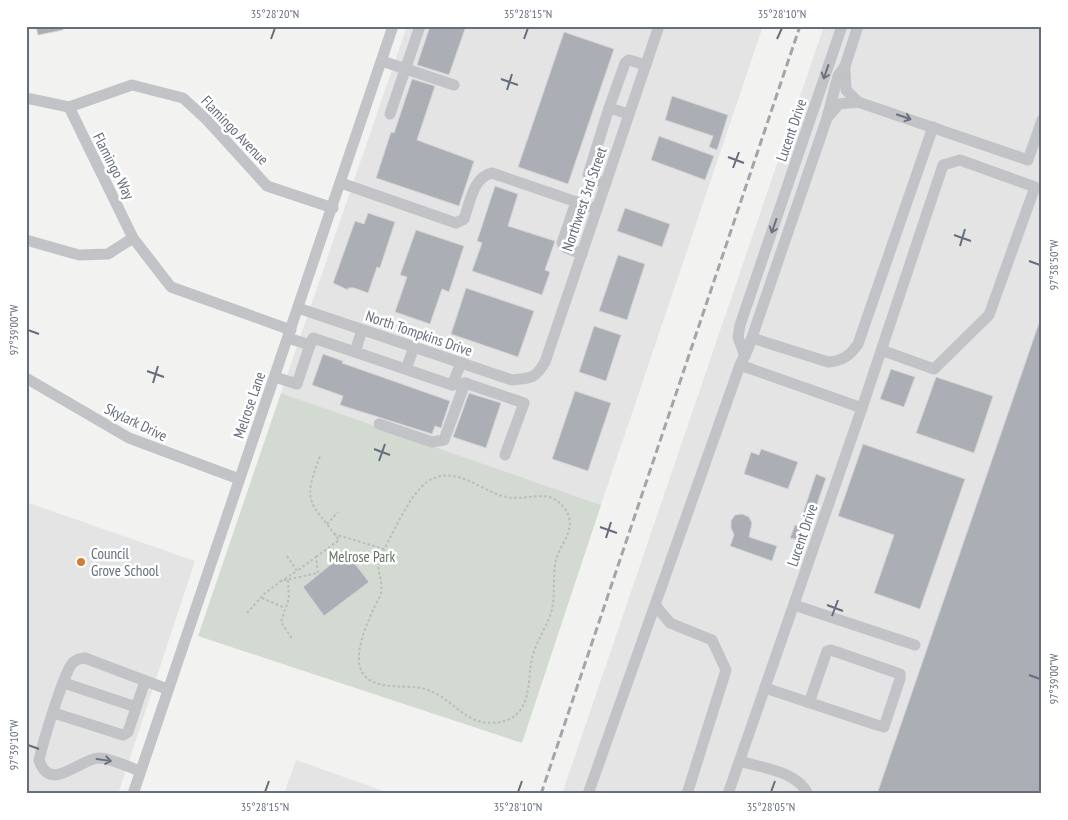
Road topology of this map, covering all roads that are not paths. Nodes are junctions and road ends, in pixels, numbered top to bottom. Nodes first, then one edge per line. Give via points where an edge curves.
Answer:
1 (394, 26) edge
2 (420, 26) edge
3 (659, 26) edge
4 (842, 26) edge
5 (858, 26) edge
6 (382, 61) junction
7 (646, 65) junction
8 (845, 66) junction
9 (405, 69) junction
10 (454, 85) dead end
11 (26, 98) edge
12 (858, 102) junction
13 (69, 107) junction
14 (609, 108) junction
15 (390, 114) dead end
16 (629, 114) junction
17 (826, 118) junction
18 (1042, 120) edge
19 (933, 128) junction
20 (341, 184) junction
21 (606, 184) junction
22 (1038, 188) edge
23 (576, 202) junction
24 (333, 208) junction
25 (597, 209) junction
26 (567, 230) junction
27 (588, 236) junction
28 (133, 238) junction
29 (26, 240) edge
30 (582, 254) junction
31 (298, 308) junction
32 (362, 330) junction
33 (289, 334) junction
34 (752, 338) junction
35 (310, 345) junction
36 (414, 347) junction
37 (881, 350) junction
38 (355, 352) junction
39 (742, 361) junction
40 (460, 363) junction
41 (406, 369) junction
42 (486, 371) junction
43 (275, 377) junction
44 (26, 378) edge
45 (532, 378) joint
46 (512, 380) junction
47 (464, 383) junction
48 (452, 385) junction
49 (480, 388) junction
50 (506, 397) junction
51 (862, 408) junction
52 (379, 424) dead end
53 (505, 455) dead end
54 (239, 480) junction
55 (794, 604) junction
56 (656, 606) junction
57 (915, 645) dead end
58 (145, 681) junction
59 (64, 683) junction
60 (167, 688) junction
61 (765, 688) junction
62 (809, 702) junction
63 (136, 707) junction
64 (54, 713) junction
65 (740, 760) junction
66 (140, 771) junction
67 (132, 794) edge
68 (588, 794) edge
69 (687, 794) edge
70 (728, 794) edge
71 (808, 794) edge

1 - 6 street, Melrose Lane
2 - 9 street
3 - 7 street, Northwest 3rd Street
4 -> 39 street, Lucent Drive via 740,326 738,337
5 - 8 street
6 - 9 street
6 - 20 street, Melrose Lane
7 - 14 street via 629,60 625,62
7 - 16 street, Northwest 3rd Street
8 - 12 street via 846,90
8 - 17 street via 838,76
9 - 10 street
9 - 15 street
11 - 13 street
12 - 17 street via 839,104
12 -> 19 street
13 - 24 street, Flamingo Avenue via 132,86 183,98 267,186
13 - 28 street, Flamingo Way
14 - 16 street
14 - 21 street via 588,175 592,180
16 - 21 street, Northwest 3rd Street
17 - 34 street
18 - 19 street via 1028,160
19 - 34 street via 853,352 838,361 828,362
20 - 23 street via 456,223 464,219 478,180 485,174 492,173
20 - 24 street, Melrose Lane
21 - 25 street, Northwest 3rd Street
22 - 37 street via 989,315 934,369
22 - 37 street, Lucent Drive via 960,160 943,165
23 - 25 street
23 - 26 street
24 - 31 street, Melrose Lane
25 - 27 street, Northwest 3rd Street
26 - 27 street
26 - 30 street via 564,246
27 - 30 street, Northwest 3rd Street
28 - 29 street via 108,254 79,255
28 - 33 street via 171,287
30 - 45 street, Northwest 3rd Street via 545,362
31 - 32 street, North Tompkins Drive
31 - 33 street, Melrose Lane
32 - 36 street, North Tompkins Drive
32 - 38 street
33 - 35 street
33 - 43 street, Melrose Lane
34 - 39 street
35 - 38 street via 313,338
35 - 43 street via 297,384
36 - 40 street, North Tompkins Drive
36 - 41 street
37 - 51 street, Lucent Drive
38 - 41 street
39 - 51 street
39 - 56 street
40 - 42 street, North Tompkins Drive
40 - 48 street
41 - 48 street
42 - 46 street, North Tompkins Drive
42 - 49 street
43 - 54 street, Melrose Lane
44 - 54 street, Skylark Drive via 129,438
45 - 46 street, North Tompkins Drive
46 - 50 street
47 - 48 street
47 - 49 street
47 - 52 street via 444,440 432,442
49 - 50 street
50 - 53 street via 524,403
51 - 55 street, Lucent Drive
54 - 60 street, Melrose Lane
55 - 57 street
55 - 61 street, Lucent Drive
56 - 68 street
56 - 69 street via 670,623 712,640 726,670
58 - 59 street via 85,658 76,659
58 - 60 street
58 - 63 street
59 - 63 street
59 - 64 street
60 - 66 street, Melrose Lane
61 - 62 street
61 - 65 street, Lucent Drive
62 - 62 street via 884,727 900,674 827,651
63 - 64 street via 128,732 123,735
64 -> 66 street via 40,760 47,773 58,775 99,758
65 - 70 street, Lucent Drive
65 - 71 street via 792,777 805,786
66 - 67 street, Melrose Lane

